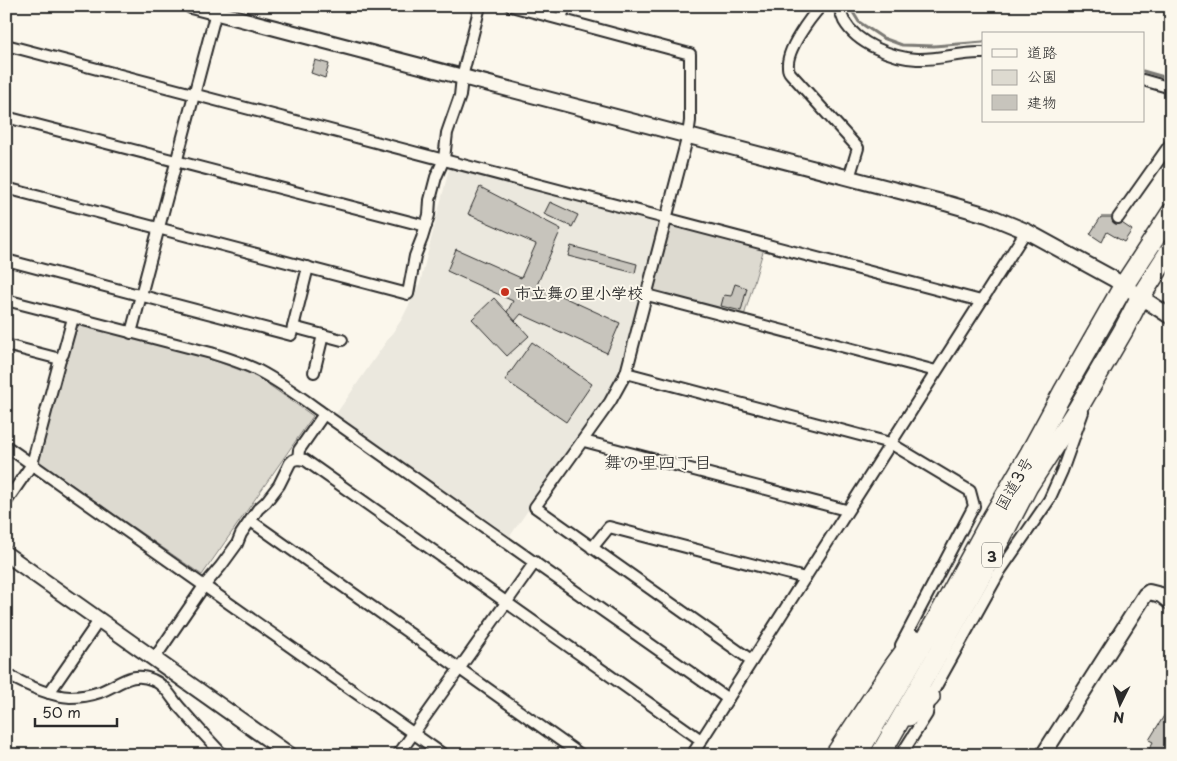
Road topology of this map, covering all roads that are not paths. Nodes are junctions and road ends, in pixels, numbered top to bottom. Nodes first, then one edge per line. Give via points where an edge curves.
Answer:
1 (191, 6) edge
2 (480, 6) edge
3 (510, 6) edge
4 (565, 6) edge
5 (821, 6) edge
6 (839, 6) edge
7 (216, 9) edge
8 (561, 19) junction
9 (6, 45) edge
10 (982, 53) edge
11 (462, 77) junction
12 (1144, 80) edge
13 (1171, 88) edge
14 (193, 94) junction
15 (6, 117) edge
16 (688, 135) junction
17 (1171, 143) edge
18 (444, 159) junction
19 (177, 161) junction
20 (849, 178) junction
21 (6, 188) edge
22 (1171, 213) edge
23 (667, 217) junction
24 (1118, 218) dead end
25 (426, 226) junction
26 (159, 228) junction
27 (1026, 231) junction
28 (1171, 249) edge
29 (6, 260) edge
30 (308, 268) junction
31 (1124, 285) junction
32 (647, 295) junction
33 (142, 296) junction
34 (1141, 296) junction
35 (6, 300) edge
36 (982, 300) junction
37 (1171, 317) edge
38 (73, 318) junction
39 (293, 327) junction
40 (131, 333) junction
41 (323, 335) junction
42 (342, 340) dead end
43 (6, 345) edge
44 (60, 358) junction
45 (314, 372) dead end
46 (936, 372) junction
47 (626, 373) junction
48 (1092, 383) junction
49 (324, 414) junction
50 (584, 441) junction
51 (890, 443) junction
52 (6, 446) edge
53 (298, 459) junction
54 (32, 464) junction
55 (6, 502) edge
56 (846, 510) junction
57 (251, 521) junction
58 (592, 548) junction
59 (6, 554) edge
60 (536, 562) junction
61 (805, 578) junction
62 (204, 586) junction
63 (506, 602) junction
64 (1171, 603) edge
65 (100, 619) junction
66 (937, 619) junction
67 (154, 659) junction
68 (751, 660) junction
69 (894, 666) junction
70 (459, 668) junction
71 (6, 674) edge
72 (50, 693) junction
73 (930, 696) junction
74 (728, 699) junction
75 (895, 728) junction
76 (413, 733) junction
77 (701, 740) junction
78 (223, 755) edge
79 (290, 755) edge
80 (398, 755) edge
81 (444, 755) edge
82 (581, 755) edge
83 (692, 755) edge
84 (835, 755) edge
85 (857, 755) edge
86 (880, 755) edge
87 (901, 755) edge
88 (1043, 755) edge

1 - 7 street
2 - 11 street
3 - 8 street
4 - 8 street
5 - 20 street via 794,45 787,68 858,148
6 - 10 street via 853,32 880,50 897,56 917,59
7 - 11 street
7 - 14 street
8 - 16 street via 690,54
9 - 14 street
11 - 16 street
11 - 18 street
12 - 13 street
14 - 18 street
14 - 19 street
15 - 19 street
16 - 20 street
16 - 23 street
17 - 24 street
18 - 23 street
18 - 25 street via 430,200
19 - 25 street
19 - 26 street
20 - 27 street via 987,215
21 - 26 street
22 - 31 highway, 国道3号 / 3
23 - 32 street
23 - 36 street
25 - 30 street via 415,256 408,294
26 - 30 street
26 - 33 street
27 - 31 street
27 - 36 street
28 - 34 highway, 国道3号 / 3
29 - 33 street
30 - 39 street
31 - 34 street
31 - 66 highway, 国道3号 / 3
32 - 46 street
32 - 47 street
33 - 39 street via 291,335
33 - 40 street
34 - 37 street
34 - 48 highway, 国道3号 / 3
35 - 38 street
36 - 46 street
38 - 40 street
38 - 44 street
39 - 41 street
40 - 49 street via 236,361 280,383
41 - 42 street
41 - 45 street
43 - 44 street
44 - 54 street
46 - 51 street
47 - 50 street
47 - 51 street
48 - 73 street via 1065,463 1048,500 1000,571
48 - 75 highway, 国道3号 / 3 via 1028,486
49 - 53 street via 299,450
49 - 60 street
50 - 56 street
50 - 58 street via 535,507
51 - 56 street
51 - 69 street via 970,491 974,506 903,640
52 - 54 street
53 - 57 street via 290,463 279,485
53 - 63 street via 304,460
54 - 55 street
54 - 62 street
56 - 61 street
57 - 62 street
57 - 70 street
58 - 61 street via 608,527
58 - 68 street
59 - 65 street
60 - 63 street
60 - 74 street
61 - 68 street
62 - 67 street
62 - 76 street
63 - 70 street
63 - 77 street
64 - 88 street via 1161,594 1149,592 1145,595
65 - 67 street
65 - 72 street
66 - 69 highway via 917,635
66 - 85 highway, 国道3号 / 3
67 - 79 street
68 - 74 street
69 - 84 highway
70 - 76 street
70 - 82 street
71 - 72 street
72 - 78 street via 83,696 130,677 151,679 164,687
73 - 75 highway
73 - 87 street via 927,714
74 - 77 street
75 - 86 highway, 国道3号 / 3
76 - 80 street
76 - 81 street
77 - 83 street

